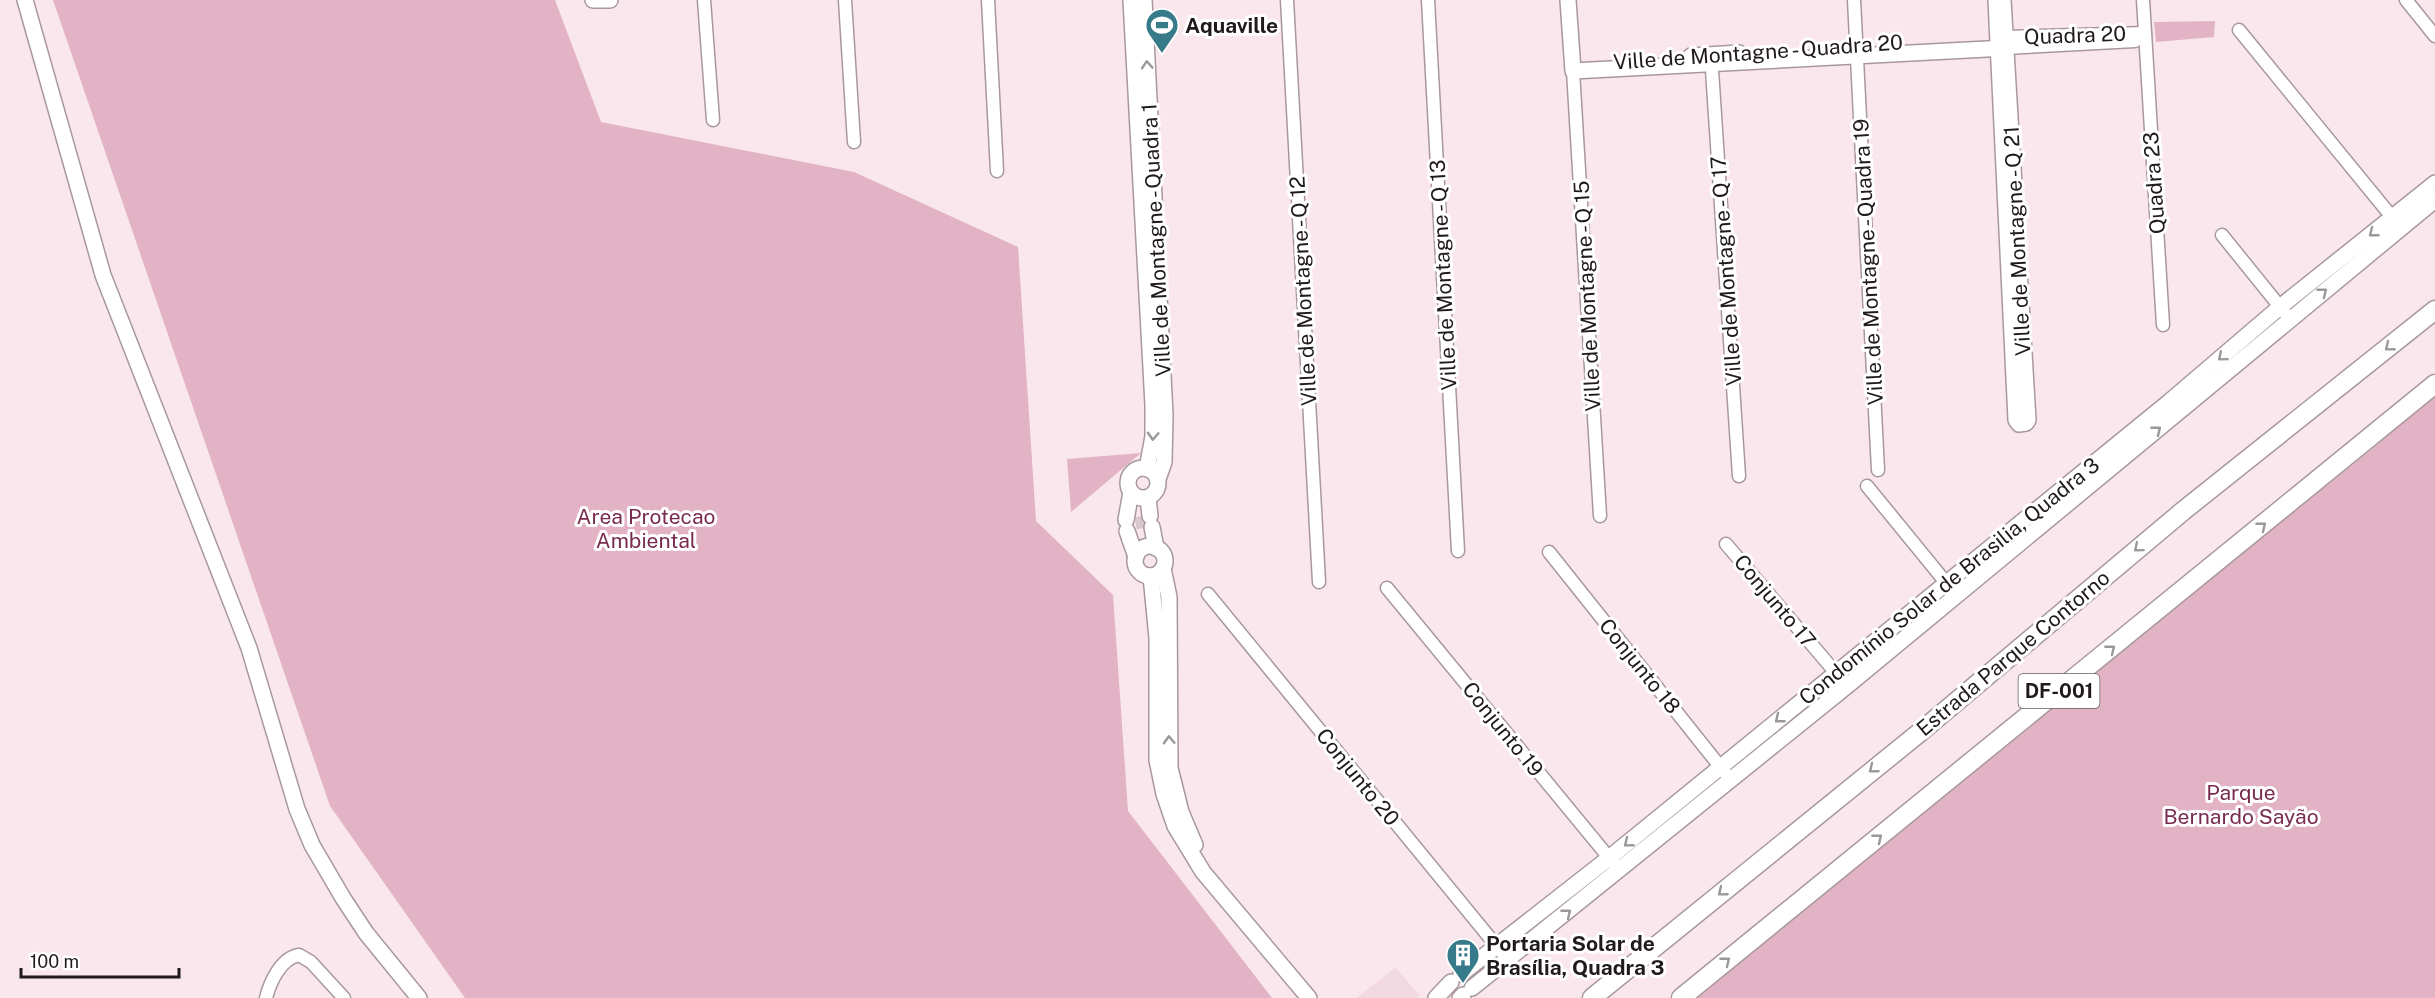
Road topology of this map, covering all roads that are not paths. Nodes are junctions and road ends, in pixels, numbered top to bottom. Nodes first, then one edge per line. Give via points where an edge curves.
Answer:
1 (25, 0) edge
2 (593, 0) edge
3 (610, 0) edge
4 (704, 0) edge
5 (845, 0) edge
6 (988, 0) edge
7 (1131, 0) edge
8 (1144, 0) edge
9 (1287, 0) edge
10 (1428, 0) edge
11 (1568, 0) edge
12 (1574, 0) edge
13 (1854, 0) edge
14 (1996, 0) edge
15 (2003, 0) edge
16 (2143, 0) edge
17 (2406, 0) edge
18 (599, 1) edge
19 (2239, 30) dead end
20 (2435, 36) edge
21 (2145, 37) junction
22 (2002, 43) junction
23 (1857, 49) junction
24 (1712, 60) junction
25 (1576, 69) junction
26 (713, 120) dead end
27 (1144, 130) junction
28 (854, 142) dead end
29 (997, 171) dead end
30 (2435, 183) edge
31 (2435, 200) edge
32 (2397, 223) junction
33 (2222, 235) dead end
34 (2435, 310) edge
35 (2285, 313) junction
36 (2163, 325) dead end
37 (2435, 384) edge
38 (2017, 422) dead end
39 (1878, 470) dead end
40 (1152, 474) junction
41 (1739, 476) dead end
42 (1867, 486) dead end
43 (1140, 496) junction
44 (1600, 516) dead end
45 (1726, 544) dead end
46 (1152, 547) junction
47 (1458, 551) dead end
48 (1549, 552) dead end
49 (1136, 557) junction
50 (1157, 572) junction
51 (1319, 582) dead end
52 (1387, 588) dead end
53 (1951, 589) junction
54 (1208, 594) dead end
55 (1835, 673) junction
56 (1847, 686) junction
57 (1725, 773) junction
58 (1609, 858) junction
59 (1619, 871) junction
60 (1497, 946) junction
61 (1508, 960) junction
62 (1465, 994) edge
63 (266, 998) edge
64 (344, 998) edge
65 (419, 998) edge
66 (1309, 998) edge
67 (1436, 998) edge
68 (1592, 998) edge
69 (1681, 998) edge

1 - 65 street via 104,275 249,648 297,809 343,898
2 - 18 street
3 - 18 street
4 - 26 street
5 - 28 street
6 - 29 street
7 - 27 street, Ville de Montagne - Quadra 1
27 -> 8 street, Ville de Montagne - Quadra 1
9 - 51 street, Ville de Montagne - Q 12
10 - 47 street, Ville de Montagne - Q 13
11 - 25 street
12 - 25 street, Ville de Montagne - Quadra 20
13 - 23 street, Ville de Montagne - Quadra 19
14 - 22 street
15 - 22 street
16 - 21 street, Quadra 23
17 - 20 street
19 - 32 street
21 - 22 street, Quadra 20
21 - 36 street, Quadra 23
22 - 23 street, Ville de Montagne - Quadra 20
22 - 38 street, Ville de Montagne - Q 21 via 2028,420
23 - 24 street, Ville de Montagne - Quadra 20
23 - 39 street, Ville de Montagne - Quadra 19
24 - 25 street, Ville de Montagne - Quadra 20
24 - 41 street, Ville de Montagne - Q 17
25 - 44 street, Ville de Montagne - Q 15
27 - 40 street, Ville de Montagne - Quadra 1 via 1154,315
30 - 32 street, Condomínio Solar de Brasilia, Quadra 3
31 - 32 street, Condomínio Solar de Brasilia, Quadra 3
32 - 35 street, Condomínio Solar de Brasilia, Quadra 3
33 - 35 street
34 -> 68 main road, Estrada Parque Contorno / DF-001 via 2175,517 1919,733
35 - 53 street, Condomínio Solar de Brasilia, Quadra 3
69 -> 37 main road, DF-001
40 - 43 street via 1156,491
40 - 43 street via 1136,470 1131,474 1128,483
42 - 53 street
43 - 46 street
43 - 49 street via 1127,526
45 - 55 street, Conjunto 17
46 - 49 street via 1143,548
46 - 50 street via 1163,554
48 - 57 street, Conjunto 18
49 - 50 street via 1140,572
50 - 66 street via 1169,597 1172,783 1195,844 1222,892
52 - 58 street, Conjunto 19
53 - 55 street, Condomínio Solar de Brasilia, Quadra 3
53 - 56 street, Condomínio Solar de Brasilia, Quadra 3
54 - 60 street, Conjunto 20
55 - 56 street, Conjunto 17
55 -> 57 street, Condomínio Solar de Brasilia, Quadra 3
56 - 57 street, Condomínio Solar de Brasilia, Quadra 3
57 -> 58 street, Condomínio Solar de Brasilia, Quadra 3
57 - 59 street, Condomínio Solar de Brasilia, Quadra 3
58 - 59 street, Conjunto 19
58 - 60 street, Condomínio Solar de Brasilia, Quadra 3
61 -> 59 street, Condomínio Solar de Brasilia, Quadra 3
60 - 61 street, Conjunto 20
60 - 67 street, Condomínio Solar de Brasilia, Quadra 3
61 - 62 street, Condomínio Solar de Brasilia, Quadra 3
63 - 64 street via 275,975 288,959 299,955 311,962

